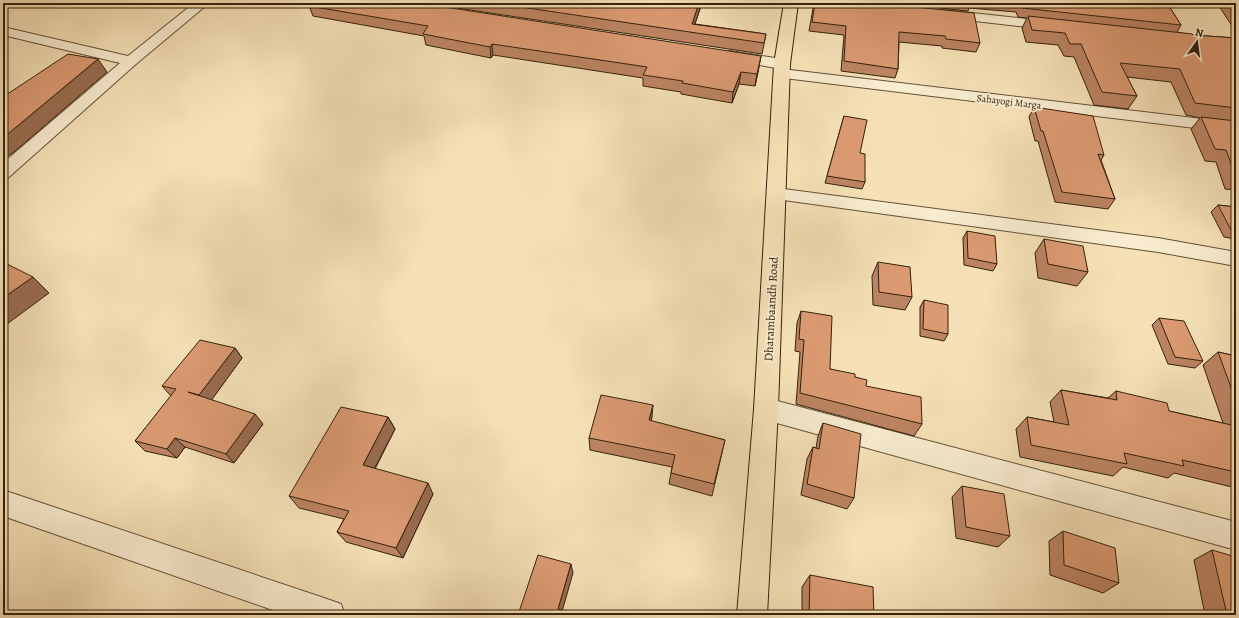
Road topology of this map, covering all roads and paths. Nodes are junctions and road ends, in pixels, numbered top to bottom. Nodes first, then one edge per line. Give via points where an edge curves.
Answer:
1 (202, 3) edge
2 (791, 3) edge
3 (972, 3) edge
4 (933, 13) edge
5 (980, 18) junction
6 (1065, 27) edge
7 (3, 31) edge
8 (720, 54) edge
9 (131, 61) junction
10 (782, 69) junction
11 (1236, 128) edge
12 (3, 173) edge
13 (776, 194) junction
14 (1236, 258) edge
15 (766, 409) junction
16 (3, 503) edge
17 (1236, 536) edge
18 (330, 615) edge
19 (752, 615) edge

1 - 9 street
2 - 10 main road, Dharambaandh Road
3 - 5 street
4 - 5 street
5 - 6 street
7 - 9 street
8 - 10 street, Sahayogi Marga
9 - 12 street
10 - 11 street, Sahayogi Marga
10 - 13 main road, Dharambaandh Road
13 - 14 street via 1158,245
13 - 15 main road, Dharambaandh Road
15 - 17 street
15 - 19 main road, Dharambaandh Road
16 - 18 street

